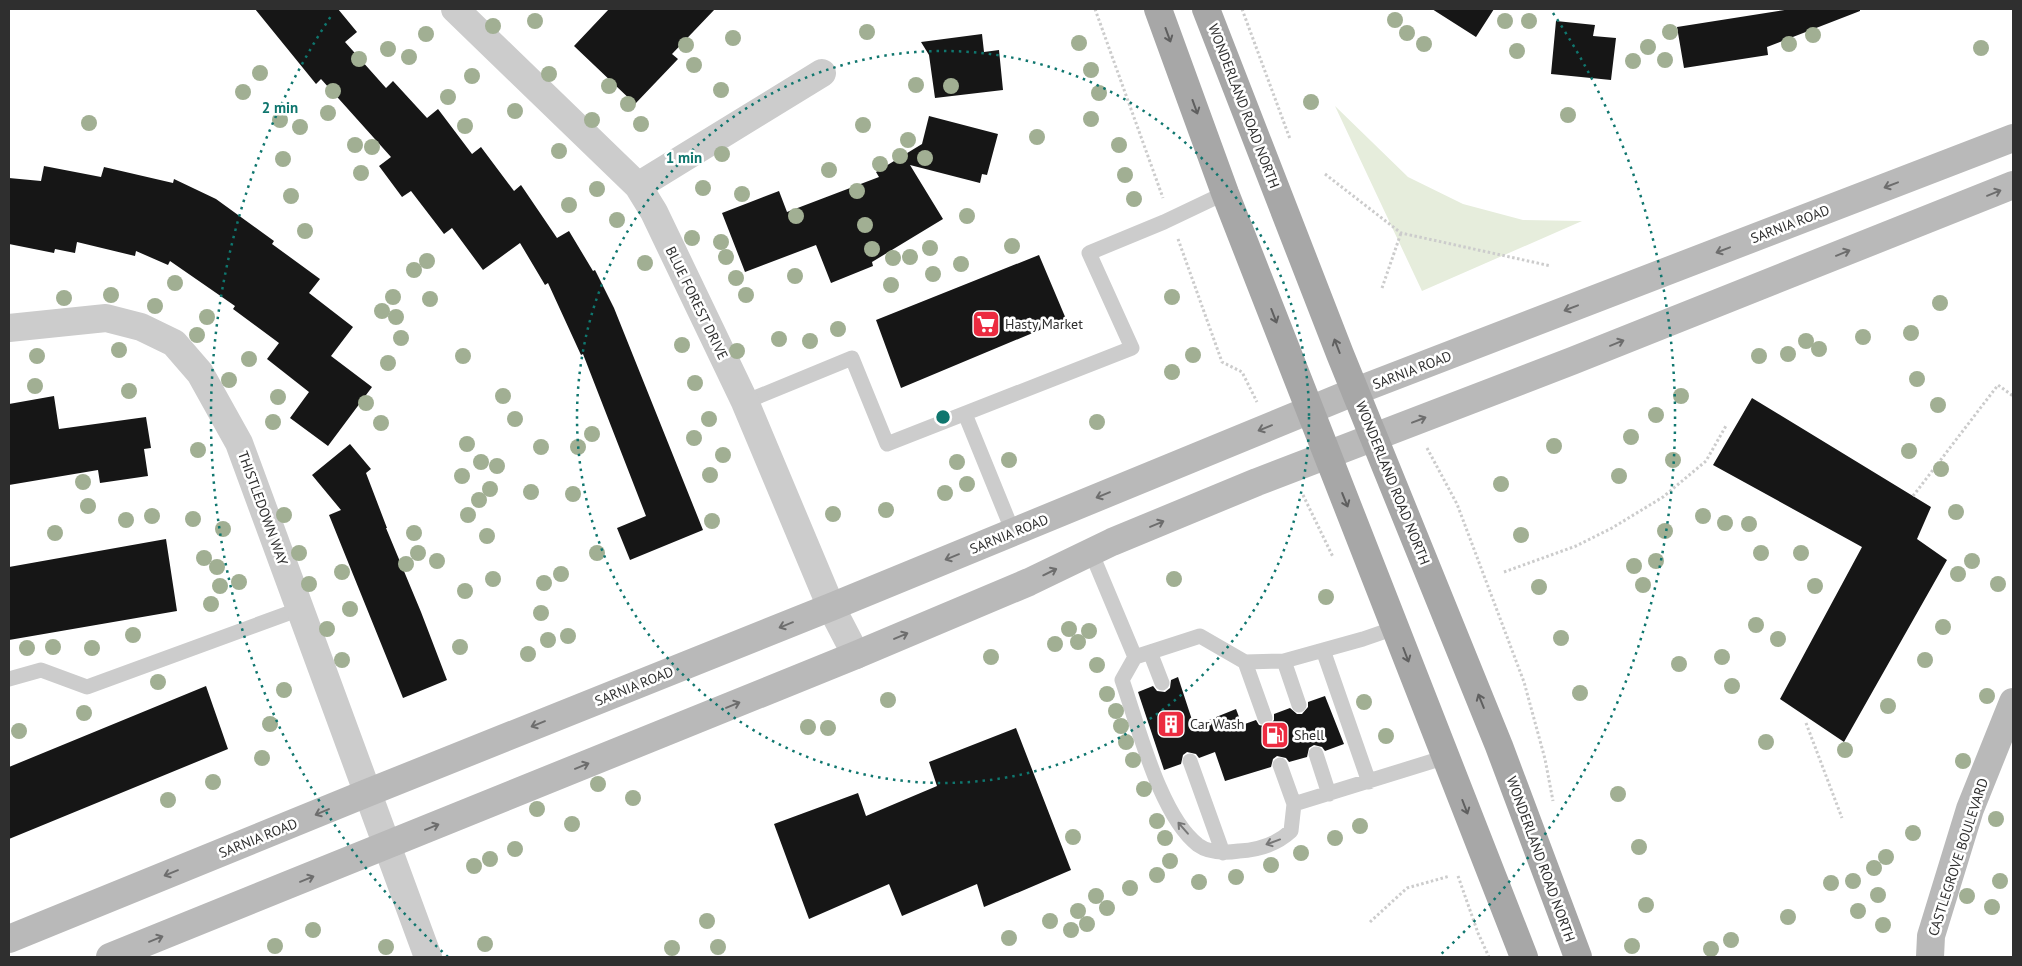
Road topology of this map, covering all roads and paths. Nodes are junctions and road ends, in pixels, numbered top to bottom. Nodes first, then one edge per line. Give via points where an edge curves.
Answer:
1 (455, 9) edge
2 (1095, 9) edge
3 (1158, 9) edge
4 (1206, 9) edge
5 (822, 73) dead end
6 (2013, 138) edge
7 (1325, 174) dead end
8 (638, 186) junction
9 (2013, 186) edge
10 (1225, 193) junction
11 (1170, 219) junction
12 (1401, 233) junction
13 (1551, 266) dead end
14 (1382, 288) dead end
15 (9, 328) edge
16 (1356, 391) junction
17 (2013, 396) edge
18 (745, 402) junction
19 (1260, 407) dead end
20 (1310, 410) junction
21 (965, 414) junction
22 (1727, 424) dead end
23 (1373, 438) junction
24 (1326, 455) junction
25 (1299, 488) dead end
26 (1913, 496) dead end
27 (1457, 504) dead end
28 (1013, 532) junction
29 (1091, 552) junction
30 (1334, 559) dead end
31 (1504, 572) dead end
32 (831, 607) junction
33 (300, 609) junction
34 (1395, 628) junction
35 (1324, 650) junction
36 (1150, 652) junction
37 (856, 655) junction
38 (1136, 657) junction
39 (1284, 661) junction
40 (1245, 662) junction
41 (9, 679) edge
42 (1162, 684) dead end
43 (2013, 702) edge
44 (1299, 705) dead end
45 (1264, 718) dead end
46 (1806, 723) dead end
47 (1316, 754) dead end
48 (1446, 757) junction
49 (1190, 761) dead end
50 (1280, 765) dead end
51 (1369, 782) junction
52 (367, 793) junction
53 (1329, 794) junction
54 (1294, 804) junction
55 (1554, 804) dead end
56 (1842, 818) dead end
57 (387, 846) junction
58 (1223, 853) junction
59 (1450, 876) dead end
60 (1370, 922) dead end
61 (9, 939) edge
62 (110, 957) edge
63 (428, 957) edge
64 (1524, 957) edge
65 (1578, 957) edge
66 (1930, 957) edge

1 - 8 street, BLUE FOREST DRIVE
2 - 11 path
3 -> 10 main road
16 -> 4 main road, WONDERLAND ROAD NORTH
5 - 8 street
6 -> 16 main road, SARNIA ROAD
7 - 12 path
8 - 18 street, BLUE FOREST DRIVE via 654,212
23 -> 9 main road
10 - 11 lane
10 -> 20 main road
11 - 19 path via 1222,362 1242,372
11 - 21 lane via 1089,253 1132,348
12 - 13 path
12 - 14 path
15 - 33 street, THISTLEDOWN WAY via 106,318 141,327 174,343 200,372 239,443
16 - 20 main road, SARNIA ROAD
16 - 23 main road, WONDERLAND ROAD NORTH
17 - 26 path via 1998,385
18 - 21 lane via 852,358 887,444
18 - 32 street, BLUE FOREST DRIVE
20 - 24 main road
20 -> 28 main road, SARNIA ROAD
21 - 28 lane
22 - 31 path via 1706,461 1663,497 1576,546
23 - 24 main road
65 -> 23 main road, WONDERLAND ROAD NORTH via 1500,746
29 -> 24 main road
24 -> 34 main road
25 - 30 path
27 - 55 path via 1524,682
28 -> 32 main road, SARNIA ROAD
37 -> 29 main road via 1029,582
29 - 38 lane
32 - 37 street, BLUE FOREST DRIVE
32 -> 52 main road, SARNIA ROAD
33 - 41 lane via 87,686 41,670
33 - 52 street, THISTLEDOWN WAY
34 - 35 lane
34 -> 48 main road
35 - 39 lane
35 - 51 lane
36 - 38 lane
36 - 40 lane via 1200,636
36 - 42 lane
57 -> 37 main road
58 -> 38 lane via 1199,846 1177,821 1158,784 1122,680
39 - 40 lane
39 - 44 lane
40 - 45 lane
43 - 66 main road, CASTLEGROVE BOULEVARD via 1970,810 1931,936
46 - 56 path
47 - 53 lane
48 - 51 lane
48 -> 64 main road
49 - 58 lane
50 - 54 lane
51 - 53 lane
52 - 57 street, THISTLEDOWN WAY
52 -> 61 main road, SARNIA ROAD
53 - 54 lane
54 -> 58 lane via 1291,831 1282,839 1252,850
62 -> 57 main road
57 - 63 street, THISTLEDOWN WAY
59 - 60 path via 1407,888

